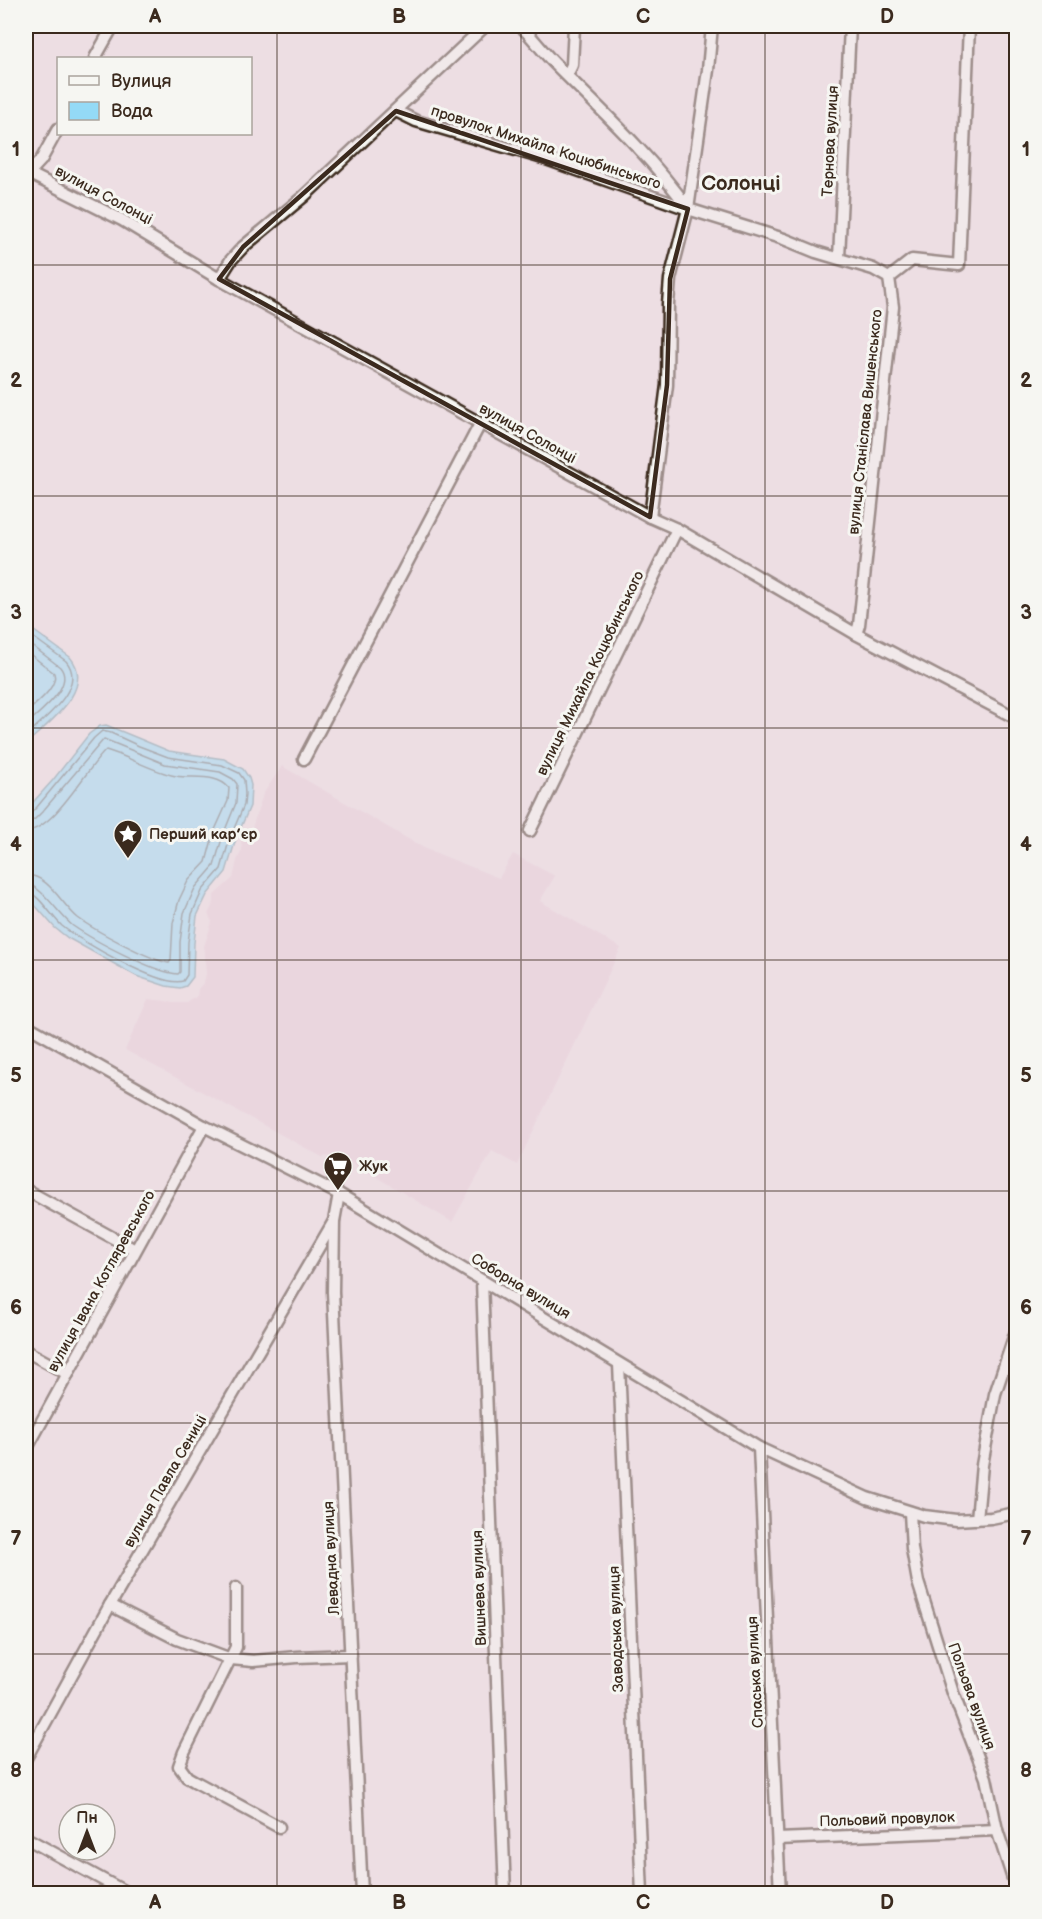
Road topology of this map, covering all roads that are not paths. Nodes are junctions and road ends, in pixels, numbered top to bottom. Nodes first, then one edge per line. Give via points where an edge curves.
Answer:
1 (113, 26) edge
2 (484, 26) edge
3 (521, 26) edge
4 (574, 26) edge
5 (712, 26) edge
6 (850, 26) edge
7 (969, 26) edge
8 (96, 57) edge
9 (567, 75) junction
10 (396, 111) junction
11 (57, 131) edge
12 (27, 172) edge
13 (688, 209) junction
14 (838, 258) junction
15 (889, 278) junction
16 (219, 279) junction
17 (480, 424) junction
18 (650, 517) junction
19 (677, 529) junction
20 (856, 634) junction
21 (1017, 718) edge
22 (304, 759) dead end
23 (530, 831) dead end
24 (26, 1026) edge
25 (204, 1126) junction
26 (26, 1190) edge
27 (339, 1194) junction
28 (334, 1221) junction
29 (135, 1250) junction
30 (482, 1281) junction
31 (1017, 1331) edge
32 (26, 1351) edge
33 (619, 1364) junction
34 (68, 1374) junction
35 (759, 1448) junction
36 (26, 1449) edge
37 (910, 1512) junction
38 (1017, 1513) edge
39 (977, 1519) junction
40 (236, 1588) dead end
41 (110, 1605) junction
42 (351, 1655) junction
43 (231, 1659) junction
44 (26, 1758) edge
45 (279, 1827) dead end
46 (997, 1830) junction
47 (26, 1838) edge
48 (778, 1839) junction
49 (1017, 1888) edge
50 (129, 1893) edge
51 (362, 1893) edge
52 (506, 1893) edge
53 (642, 1893) edge
54 (780, 1893) edge

1 - 8 street
2 - 10 street, провулок Михайла Коцюбинського
3 - 9 street
4 - 9 street via 572,65
5 - 13 street
6 - 14 street, Тернова вулиця
7 - 15 street via 960,265 912,260
9 - 13 street
10 - 13 street, провулок Михайла Коцюбинського
10 - 16 street, провулок Михайла Коцюбинського via 296,204 243,247
11 - 12 street via 38,164
12 - 16 street, вулиця Солонці via 136,228
13 - 14 street, провулок Михайла Коцюбинського
13 - 18 street via 670,279 668,385
14 - 15 street, провулок Михайла Коцюбинського
15 - 20 street, вулиця Станіслава Вишенського via 893,306
16 - 17 street, вулиця Солонці
17 - 18 street, вулиця Солонці
17 - 22 street
18 - 19 street, вулиця Солонці
19 - 20 street, вулиця Солонці
19 - 23 street, вулиця Михайла Коцюбинського
20 - 21 street, вулиця Солонці
24 - 25 street, Соборна вулиця
25 - 27 street, Соборна вулиця
25 - 29 street, вулиця Івана Котляревського
26 - 29 street
27 - 28 street
27 - 30 street, Соборна вулиця
28 - 41 street, вулиця Павла Сениці
28 - 42 street, Левадна вулиця via 333,1292
29 - 34 street, вулиця Івана Котляревського
30 - 33 street, Соборна вулиця
30 - 52 street, Вишнева вулиця
31 - 39 street via 995,1394
32 - 34 street
33 - 35 street, Соборна вулиця
33 - 53 street, Заводська вулиця
34 - 36 street, вулиця Івана Котляревського
35 - 37 street, Соборна вулиця via 867,1498
35 - 48 street, Спаська вулиця
37 - 39 street, Соборна вулиця via 946,1520
37 - 46 street, Польова вулиця via 918,1582 953,1694 986,1778
38 - 39 street, Соборна вулиця
40 - 43 street via 237,1639
41 - 43 street via 177,1639
41 - 44 street, вулиця Павла Сениці
42 - 43 street
42 - 51 street, Левадна вулиця
43 - 45 street via 179,1766 194,1782
46 - 48 street, Польовий провулок
46 - 49 street, Польова вулиця
47 - 50 street
48 - 54 street, Спаська вулиця

